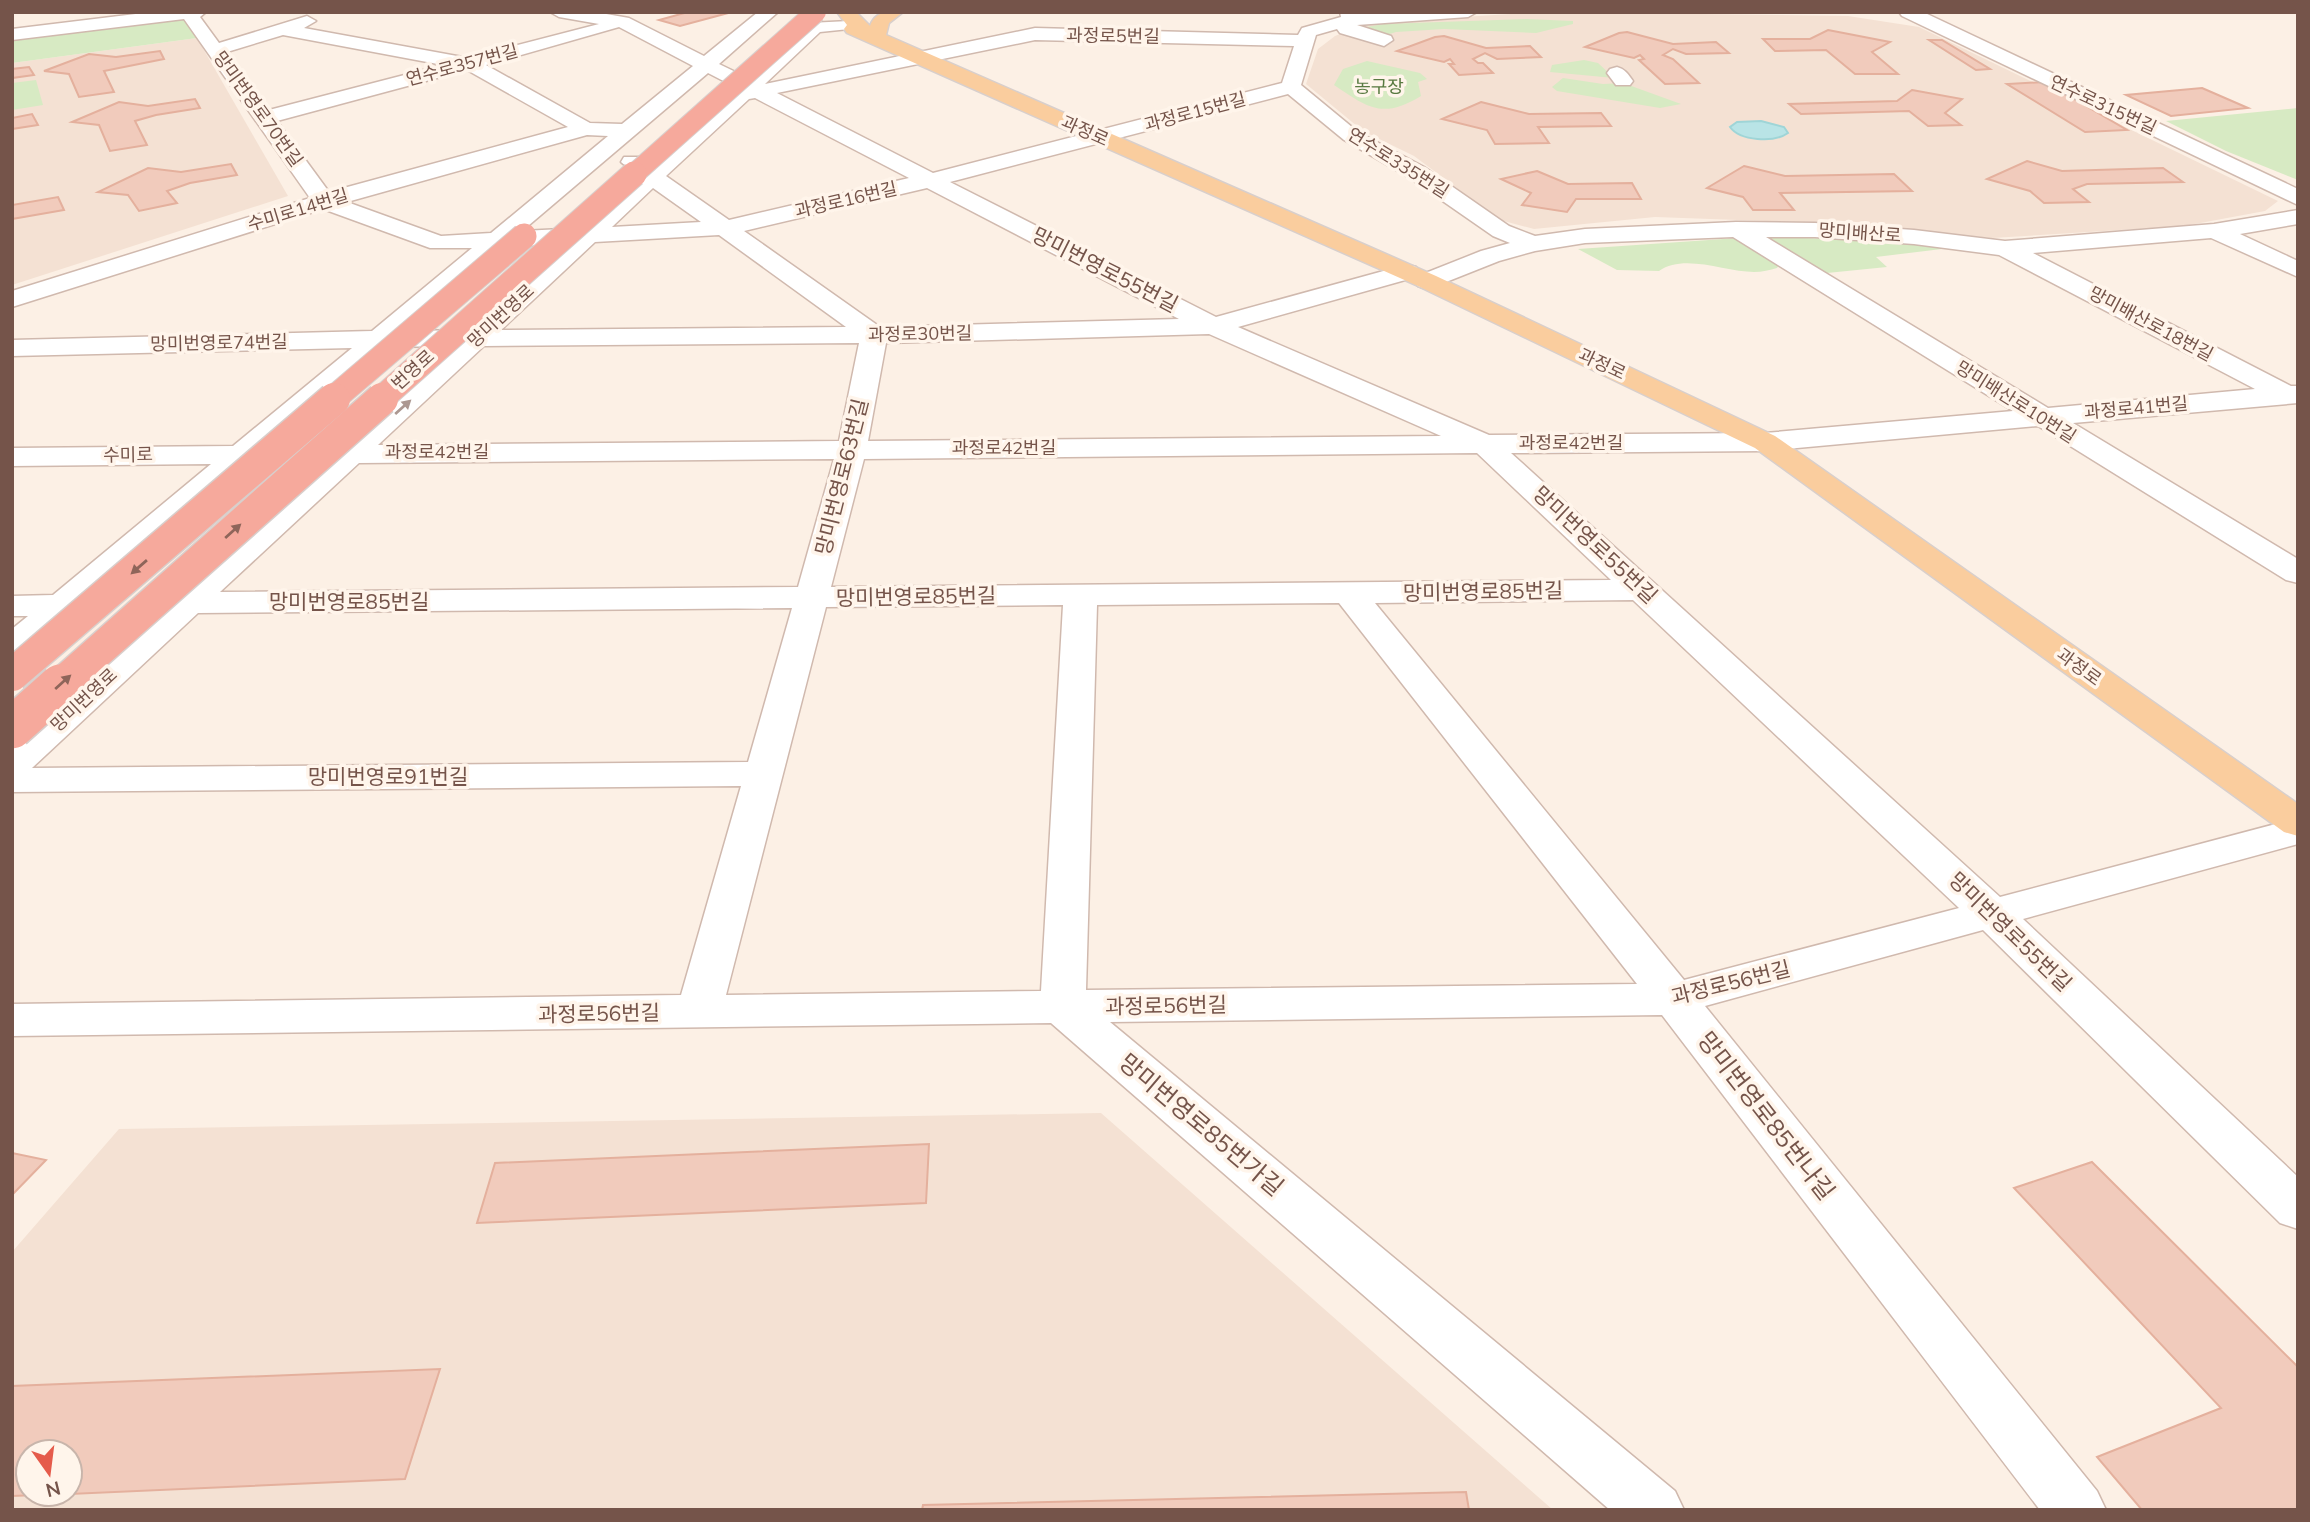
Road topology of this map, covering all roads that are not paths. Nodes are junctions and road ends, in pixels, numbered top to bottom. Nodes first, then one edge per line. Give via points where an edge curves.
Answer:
1 (559, 12) edge
2 (769, 12) edge
3 (786, 12) edge
4 (808, 12) edge
5 (816, 12) edge
6 (894, 12) edge
7 (1045, 12) edge
8 (1468, 12) edge
9 (1908, 12) edge
10 (194, 13) edge
11 (321, 16) dead end
12 (648, 16) dead end
13 (1350, 16) edge
14 (845, 19) edge
15 (624, 22) junction
16 (282, 29) junction
17 (1035, 34) junction
18 (12, 35) edge
19 (876, 37) junction
20 (1384, 40) dead end
21 (1305, 41) junction
22 (215, 50) junction
23 (923, 59) junction
24 (470, 64) junction
25 (707, 64) junction
26 (1292, 87) junction
27 (751, 91) junction
28 (668, 97) junction
29 (264, 118) junction
30 (586, 129) junction
31 (1098, 137) junction
32 (619, 138) junction
33 (653, 177) junction
34 (930, 180) junction
35 (2298, 198) edge
36 (324, 201) junction
37 (2298, 217) edge
38 (725, 228) junction
39 (1736, 229) junction
40 (2214, 232) junction
41 (591, 234) junction
42 (498, 240) junction
43 (439, 243) junction
44 (1532, 244) junction
45 (2005, 248) junction
46 (2298, 270) edge
47 (1417, 276) junction
48 (12, 299) edge
49 (415, 310) junction
50 (1213, 326) junction
51 (874, 335) junction
52 (478, 338) junction
53 (380, 339) junction
54 (425, 339) joint
55 (12, 348) edge
56 (2294, 397) edge
57 (2040, 417) junction
58 (1765, 442) junction
59 (1484, 444) junction
60 (852, 449) junction
61 (353, 453) junction
62 (243, 454) junction
63 (12, 457) edge
64 (2298, 573) edge
65 (1644, 590) junction
66 (1349, 593) junction
67 (1080, 596) junction
68 (811, 598) junction
69 (189, 603) junction
70 (62, 605) junction
71 (12, 606) edge
72 (12, 647) edge
73 (12, 675) edge
74 (12, 728) edge
75 (12, 765) edge
76 (764, 774) junction
77 (12, 780) edge
78 (2298, 823) edge
79 (2298, 831) edge
80 (1992, 914) junction
81 (1674, 999) junction
82 (1063, 1008) junction
83 (699, 1013) junction
84 (12, 1020) edge
85 (2298, 1209) edge
86 (1654, 1510) edge
87 (2076, 1510) edge

1 - 15 street
2 - 25 street
3 -> 73 highway, 번영로, bridge
4 - 14 main road
74 -> 5 highway, 번영로, bridge
6 - 19 main road via 881,20
7 - 17 street
8 - 13 street
9 - 35 street, 연수로315번길
10 - 18 street, 망미번영로70번길
10 - 22 street, 망미번영로70번길
11 - 16 street
12 - 15 street, 연수로357번길
13 - 20 street via 1346,29
13 - 21 street via 1308,32
14 - 19 main road, 과정로
14 - 27 street, 망미번영로 via 816,27
15 - 24 street, 연수로357번길
15 - 25 street, 망미번영로55번길
16 - 22 street
16 - 24 street
17 - 21 street, 과정로5번길
17 - 23 street, 과정로5번길
19 - 23 main road, 과정로
21 - 26 street
22 - 29 street, 망미번영로70번길
23 - 27 street, 과정로5번길
23 - 31 main road, 과정로
24 - 29 street, 연수로357번길
24 - 30 street
25 - 27 street, 망미번영로55번길
25 - 28 street
26 - 31 street, 과정로15번길
26 - 44 street, 연수로335번길 via 1351,136 1416,172 1501,231
27 - 28 street, 과정로5번길
27 - 33 street, 망미번영로
27 - 34 street, 망미번영로55번길
28 - 32 street
29 - 36 street, 망미번영로70번길
30 - 32 street
30 - 36 street, 수미로14번길
31 - 34 street, 과정로16번길
31 - 47 main road, 과정로
32 - 33 street
32 - 42 street
33 - 38 street
33 - 41 street, 망미번영로
34 - 38 street, 과정로16번길
34 - 50 street, 망미번영로55번길
36 - 43 street
36 - 48 street, 수미로14번길
37 - 40 street, 망미배산로
38 - 41 street, 과정로16번길
38 - 51 street
39 - 44 street, 망미배산로 via 1585,236
39 - 45 street, 망미배산로 via 1890,235
39 - 57 street, 망미배산로10번길
40 - 45 street, 망미배산로
40 - 46 street
41 - 42 street, 과정로16번길
41 - 52 street, 망미번영로
42 - 43 street
42 - 49 street
43 - 49 street
44 - 47 street, 망미배산로
45 - 56 street, 망미배산로18번길
47 - 50 street, 과정로30번길
47 - 58 main road, 과정로
49 - 53 street
50 - 51 street, 과정로30번길
50 - 59 street, 망미번영로55번길
51 - 52 street, 과정로30번길
51 - 60 street, 망미번영로63번길
52 - 54 street, 과정로30번길
61 -> 52 street, 망미번영로
53 - 54 street, 망미번영로74번길
53 - 55 street, 망미번영로74번길
53 - 62 street
56 - 57 street, 과정로41번길
57 - 58 street, 과정로41번길
57 - 64 street, 망미배산로10번길
58 - 59 street, 과정로42번길
58 - 78 main road, 과정로
59 - 60 street, 과정로42번길
59 - 65 street, 망미번영로55번길
60 - 61 street, 과정로42번길
60 - 68 street, 망미번영로63번길
61 - 62 street, 과정로42번길
61 - 69 street, 망미번영로
62 - 63 street, 수미로
62 - 70 street
65 - 66 street, 망미번영로85번길
65 - 80 street, 망미번영로55번길
66 - 67 street, 망미번영로85번길
66 - 81 street, 망미번영로85번나길
67 - 68 street, 망미번영로85번길
67 - 82 street
68 - 69 street, 망미번영로85번길
68 - 76 street, 망미번영로63번길
69 - 75 street, 망미번영로
70 - 71 street
70 - 72 street
76 - 77 street, 망미번영로91번길
76 - 83 street, 망미번영로63번길
79 - 80 street, 과정로56번길
80 - 81 street, 과정로56번길
80 - 85 street, 망미번영로55번길
81 - 82 street, 과정로56번길
81 - 87 street, 망미번영로85번나길
82 - 83 street, 과정로56번길
82 - 86 street, 망미번영로85번가길
83 - 84 street, 과정로56번길

